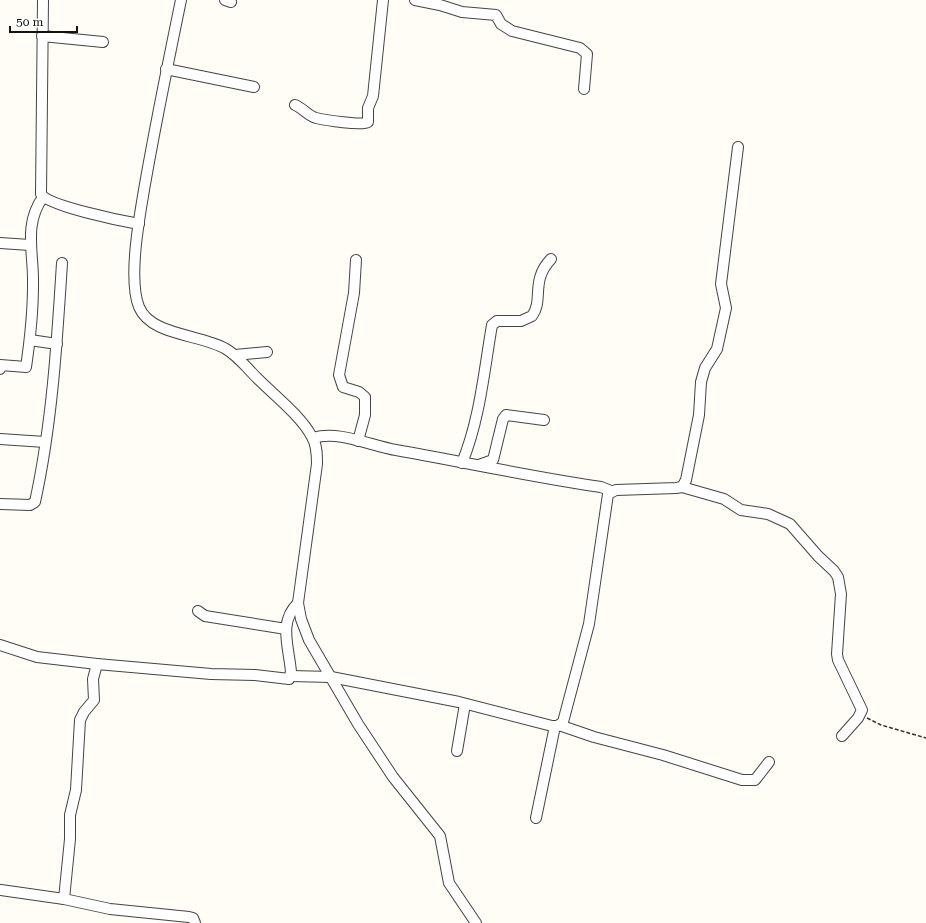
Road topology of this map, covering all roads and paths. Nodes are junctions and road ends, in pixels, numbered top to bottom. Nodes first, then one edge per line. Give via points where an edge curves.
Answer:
1 (43, 0) edge
2 (181, 0) edge
3 (383, 0) edge
4 (415, 0) edge
5 (42, 36) junction
6 (103, 42) dead end
7 (166, 69) junction
8 (254, 87) dead end
9 (584, 89) dead end
10 (295, 106) dead end
11 (738, 147) dead end
12 (43, 196) junction
13 (139, 224) junction
14 (0, 243) edge
15 (30, 245) junction
16 (551, 259) dead end
17 (356, 260) dead end
18 (62, 263) dead end
19 (30, 340) junction
20 (57, 344) junction
21 (267, 352) dead end
22 (235, 355) junction
23 (0, 369) edge
24 (544, 420) dead end
25 (313, 438) junction
26 (0, 439) edge
27 (358, 441) junction
28 (45, 442) junction
29 (462, 463) junction
30 (473, 466) junction
31 (682, 487) junction
32 (611, 491) junction
33 (0, 504) edge
34 (298, 603) junction
35 (198, 611) dead end
36 (286, 628) junction
37 (0, 645) edge
38 (97, 664) junction
39 (291, 676) junction
40 (331, 677) junction
41 (465, 704) junction
42 (861, 714) junction
43 (557, 725) junction
44 (842, 736) dead end
45 (926, 738) edge
46 (457, 751) dead end
47 (769, 762) dead end
48 (536, 818) dead end
49 (1, 890) dead end
50 (64, 899) junction
51 (195, 923) edge
52 (476, 923) edge

1 - 5 street
2 - 7 street
3 - 10 street via 368,122 360,124 314,118 301,107
4 - 9 street via 462,12 496,15 501,24 512,31 580,48 587,54 588,59
5 - 6 street
5 - 12 street
7 - 8 street
7 - 13 street
11 - 31 street via 721,284 726,308 717,349 703,373 699,415 686,480
12 - 13 street via 68,207
12 - 15 street via 33,214
13 - 22 street via 136,288 144,316 155,324 211,342
14 - 15 street
15 - 19 street via 34,283
16 - 29 street via 540,276 536,308 532,316 521,321 497,321 492,325 472,436
17 - 27 street via 354,293 339,375 343,387 359,392 365,397 365,415
18 - 20 street
19 - 20 street
19 - 23 street via 26,367 0,365
20 - 28 street
21 - 22 street
22 - 25 street
24 - 30 street via 506,415 493,460
25 - 27 street via 324,435
25 - 34 street via 317,464
26 - 28 street
27 - 29 street
28 - 33 street via 35,502 30,505
29 - 30 street
30 - 32 street via 601,487
31 - 32 street
31 - 42 street via 724,499 740,510 768,514 790,524 836,573 840,594 838,660 861,706
32 - 43 street via 607,498 588,624 563,722
34 - 36 street via 289,615
34 - 40 street via 305,632
35 - 36 street via 205,616
36 - 39 street
37 - 38 street via 37,657
38 - 39 street via 285,679
38 - 50 street via 93,680 94,700 80,720 76,790 70,815
39 - 40 street
40 - 41 street
40 - 52 street via 386,767 440,836 449,883
41 - 43 street via 508,716
41 - 46 street
42 - 44 street
42 - 45 path via 881,725
43 - 47 street via 742,780 755,780
43 - 48 street
49 - 50 street
50 - 51 street via 110,909 189,916

